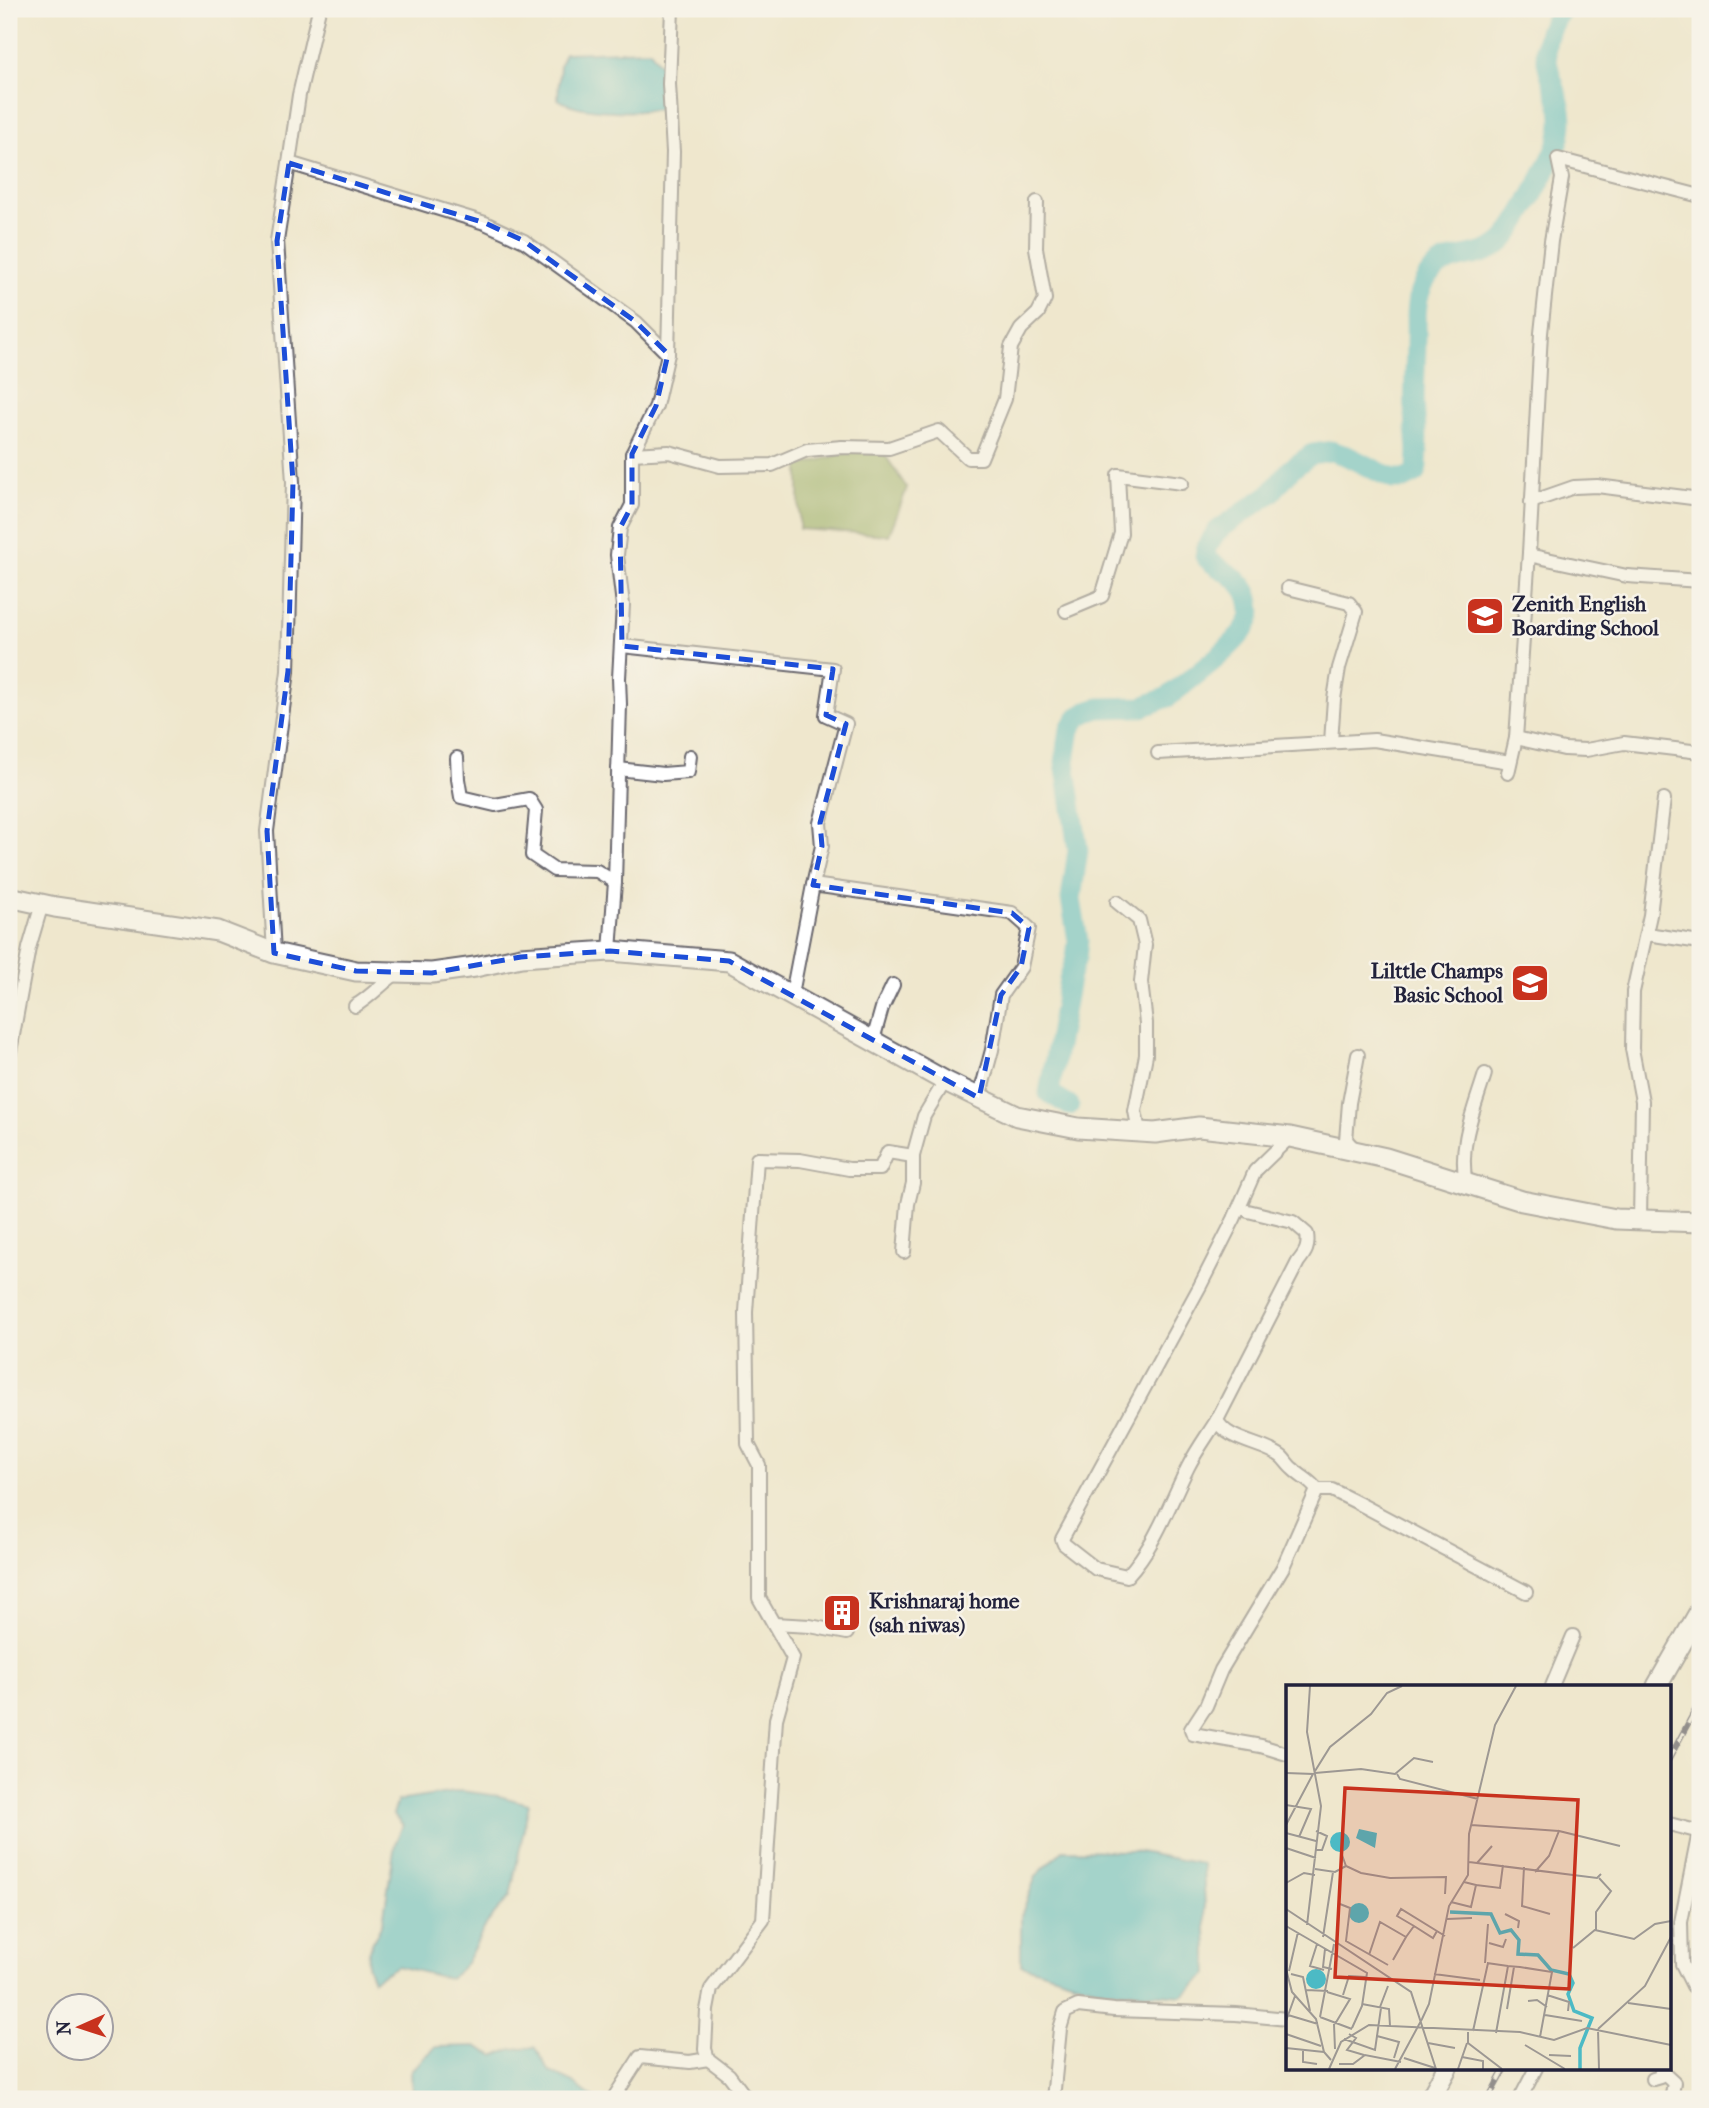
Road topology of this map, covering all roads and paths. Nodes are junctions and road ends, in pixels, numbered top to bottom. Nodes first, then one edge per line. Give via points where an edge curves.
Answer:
1 (319, 9) edge
2 (672, 9) edge
3 (289, 163) junction
4 (1700, 196) edge
5 (1038, 202) dead end
6 (668, 355) junction
7 (632, 454) junction
8 (1182, 483) dead end
9 (1700, 499) edge
10 (1531, 502) junction
11 (1529, 553) junction
12 (1700, 581) edge
13 (1288, 588) dead end
14 (1066, 611) dead end
15 (622, 646) junction
16 (1516, 738) junction
17 (1331, 742) junction
18 (1700, 751) edge
19 (1158, 753) dead end
20 (691, 756) dead end
21 (457, 758) dead end
22 (618, 769) junction
23 (1664, 799) dead end
24 (615, 882) junction
25 (813, 885) junction
26 (9, 897) edge
27 (1117, 902) dead end
28 (42, 904) junction
29 (1647, 934) junction
30 (1700, 942) edge
31 (610, 951) junction
32 (274, 953) junction
33 (398, 972) junction
34 (893, 985) dead end
35 (792, 995) junction
36 (355, 1006) dead end
37 (873, 1040) junction
38 (1357, 1055) dead end
39 (9, 1057) edge
40 (1485, 1074) dead end
41 (945, 1081) junction
42 (979, 1098) junction
43 (1139, 1131) junction
44 (1290, 1137) junction
45 (1357, 1152) junction
46 (913, 1156) junction
47 (1466, 1183) junction
48 (1248, 1211) dead end
49 (1640, 1219) junction
50 (1700, 1222) edge
51 (904, 1252) dead end
52 (1217, 1420) junction
53 (1317, 1490) junction
54 (1526, 1592) dead end
55 (1700, 1611) edge
56 (774, 1624) junction
57 (847, 1633) dead end
58 (1573, 1636) dead end
59 (1552, 1685) edge
60 (1658, 1685) edge
61 (1286, 1754) edge
62 (1670, 1824) edge
63 (1700, 1832) edge
64 (1675, 1928) edge
65 (1700, 1989) edge
66 (1286, 2019) edge
67 (708, 2059) junction
68 (1446, 2070) edge
69 (1535, 2070) edge
70 (1653, 2079) dead end
71 (613, 2099) edge
72 (747, 2099) edge
73 (1053, 2099) edge
74 (1430, 2099) edge
75 (1520, 2099) edge
76 (1671, 2099) edge

1 - 3 street
2 - 6 street
3 - 6 street via 485,223 524,241 636,322
3 - 32 street via 276,242 293,482 288,671 267,831
4 - 10 street via 1558,159 1562,178 1541,333
5 - 7 street via 1036,248 1045,299 1011,347 1005,399 981,458 968,458 939,432 889,448 807,450 772,465 720,466 669,452
6 - 7 street via 656,406
7 - 15 street via 632,505 620,528 617,555
8 - 14 street via 1118,475 1121,533 1102,596
9 - 10 street via 1597,486 1574,487
10 - 11 street
11 - 12 street via 1627,576
11 - 16 street
13 - 17 street via 1349,603 1356,612 1339,668
15 - 22 street
15 - 25 street via 833,668 826,715 846,724 820,823 822,846
16 - 17 street via 1509,767 1374,740
16 - 18 street via 1564,750 1624,743
17 - 19 street
20 - 22 street via 688,772
21 - 24 street via 461,797 495,805 529,799 536,810 532,855 554,870 597,871
22 - 24 street
23 - 29 street
24 - 31 street
25 - 35 street
25 - 42 street via 1012,913 1029,928 1021,967 1001,995
26 - 28 main road
27 - 43 street via 1139,920 1144,944 1141,982 1146,1055 1135,1111
28 - 32 main road via 218,931
28 - 39 street
29 - 30 street
29 - 49 street via 1633,992 1632,1049 1642,1101
31 - 33 main road via 521,957 432,973
31 - 35 main road via 729,961
32 - 33 main road via 356,971
33 - 36 street
34 - 37 street
35 - 37 main road
37 - 41 main road
38 - 45 street via 1346,1140
40 - 47 street via 1463,1146
41 - 42 main road
41 - 46 street via 924,1116
42 - 43 main road via 1017,1116 1077,1128
43 - 44 main road via 1199,1127
44 - 45 main road
44 - 52 street via 1255,1171 1200,1286 1062,1539 1064,1545 1096,1569 1127,1576 1163,1525 1189,1466
45 - 47 main road
46 - 51 street
46 - 56 street via 887,1152 880,1169 757,1158 755,1164 746,1312 748,1444 759,1465 760,1598
47 - 49 main road via 1522,1201 1616,1219
48 - 52 street via 1293,1222 1307,1234 1307,1252
49 - 50 main road
52 - 53 street via 1229,1434 1281,1457
53 - 54 street via 1332,1490
53 - 61 street via 1283,1567 1191,1729 1193,1734
55 - 60 main road
56 - 57 street
56 - 67 street via 793,1658 776,1719 763,1920 711,1989
58 - 59 street
62 - 63 street
63 - 64 street
64 - 65 street via 1682,1964 1693,1986
66 - 73 street via 1078,2006 1065,2012 1060,2029
67 - 71 street via 690,2062 640,2057
67 - 72 street via 729,2075
68 - 74 main road
69 - 75 street
70 - 76 street via 1660,2077 1661,2071 1674,2083

